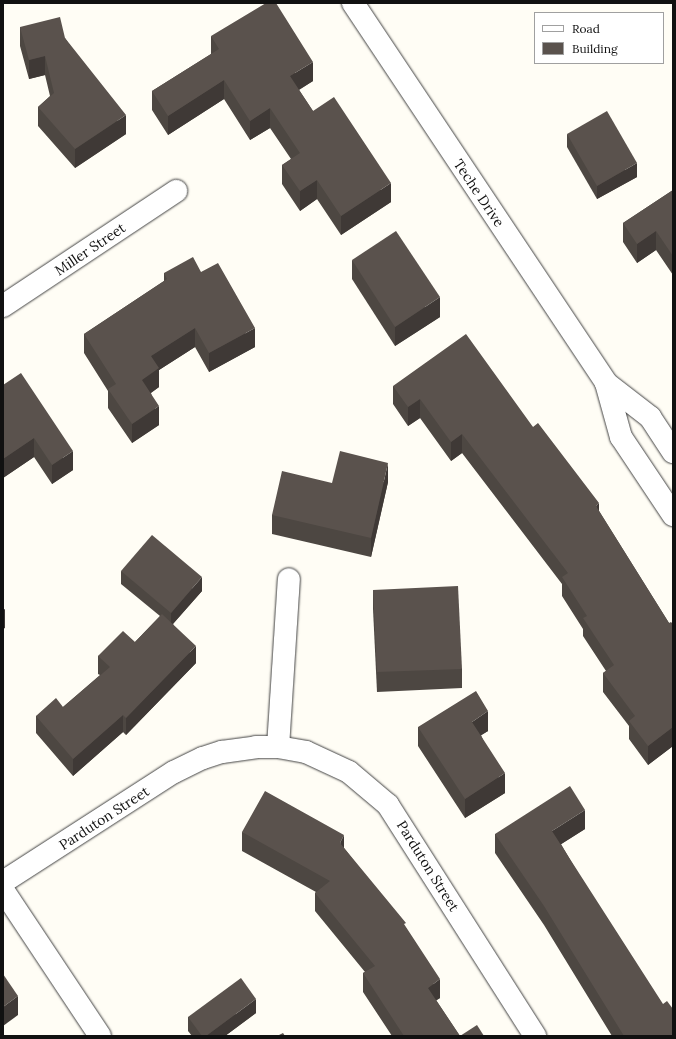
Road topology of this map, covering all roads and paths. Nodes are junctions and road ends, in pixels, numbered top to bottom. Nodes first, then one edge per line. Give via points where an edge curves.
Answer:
1 (352, 3) edge
2 (176, 191) dead end
3 (3, 306) edge
4 (606, 383) junction
5 (673, 452) edge
6 (673, 515) edge
7 (289, 579) dead end
8 (278, 747) junction
9 (3, 882) edge
10 (3, 890) edge
11 (100, 1036) edge
12 (535, 1036) edge

1 - 4 street, Teche Drive
2 - 3 street, Miller Street
4 - 5 street, Teche Drive via 650,417
4 - 6 street, Teche Drive via 621,437
7 - 8 street
8 - 9 street, Parduton Street via 236,750 202,758 174,772
8 - 12 street, Parduton Street via 326,759 350,772 388,805
10 - 11 street

